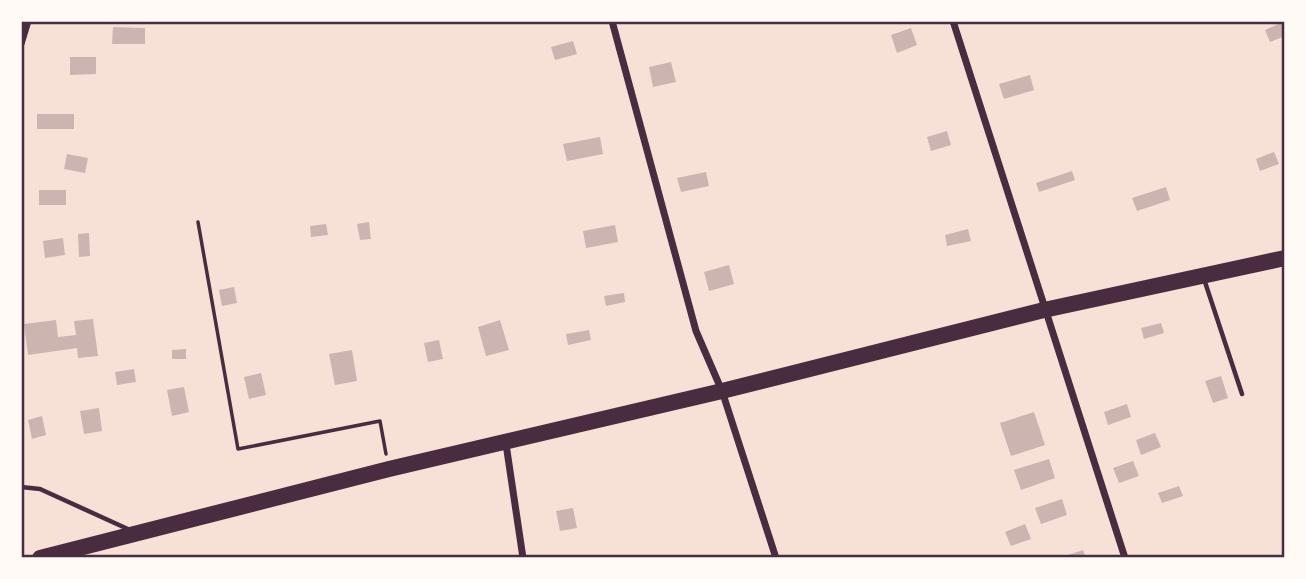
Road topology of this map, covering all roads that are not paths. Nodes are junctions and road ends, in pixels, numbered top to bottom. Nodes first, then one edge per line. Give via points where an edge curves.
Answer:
1 (28, 21) edge
2 (612, 21) edge
3 (953, 21) edge
4 (21, 44) edge
5 (1285, 258) edge
6 (1203, 275) junction
7 (1044, 310) junction
8 (722, 391) junction
9 (1242, 394) dead end
10 (506, 444) junction
11 (21, 487) edge
12 (137, 533) junction
13 (40, 558) edge
14 (523, 558) edge
15 (776, 558) edge
16 (1125, 558) edge

1 - 4 street
2 - 8 street via 696,331
3 - 7 street
5 - 6 main road
6 - 7 main road
6 - 9 lane
7 - 8 main road
7 - 16 street
8 - 10 main road
8 - 15 street
10 - 12 main road
10 - 14 street
11 - 12 lane via 40,489
12 - 13 main road

